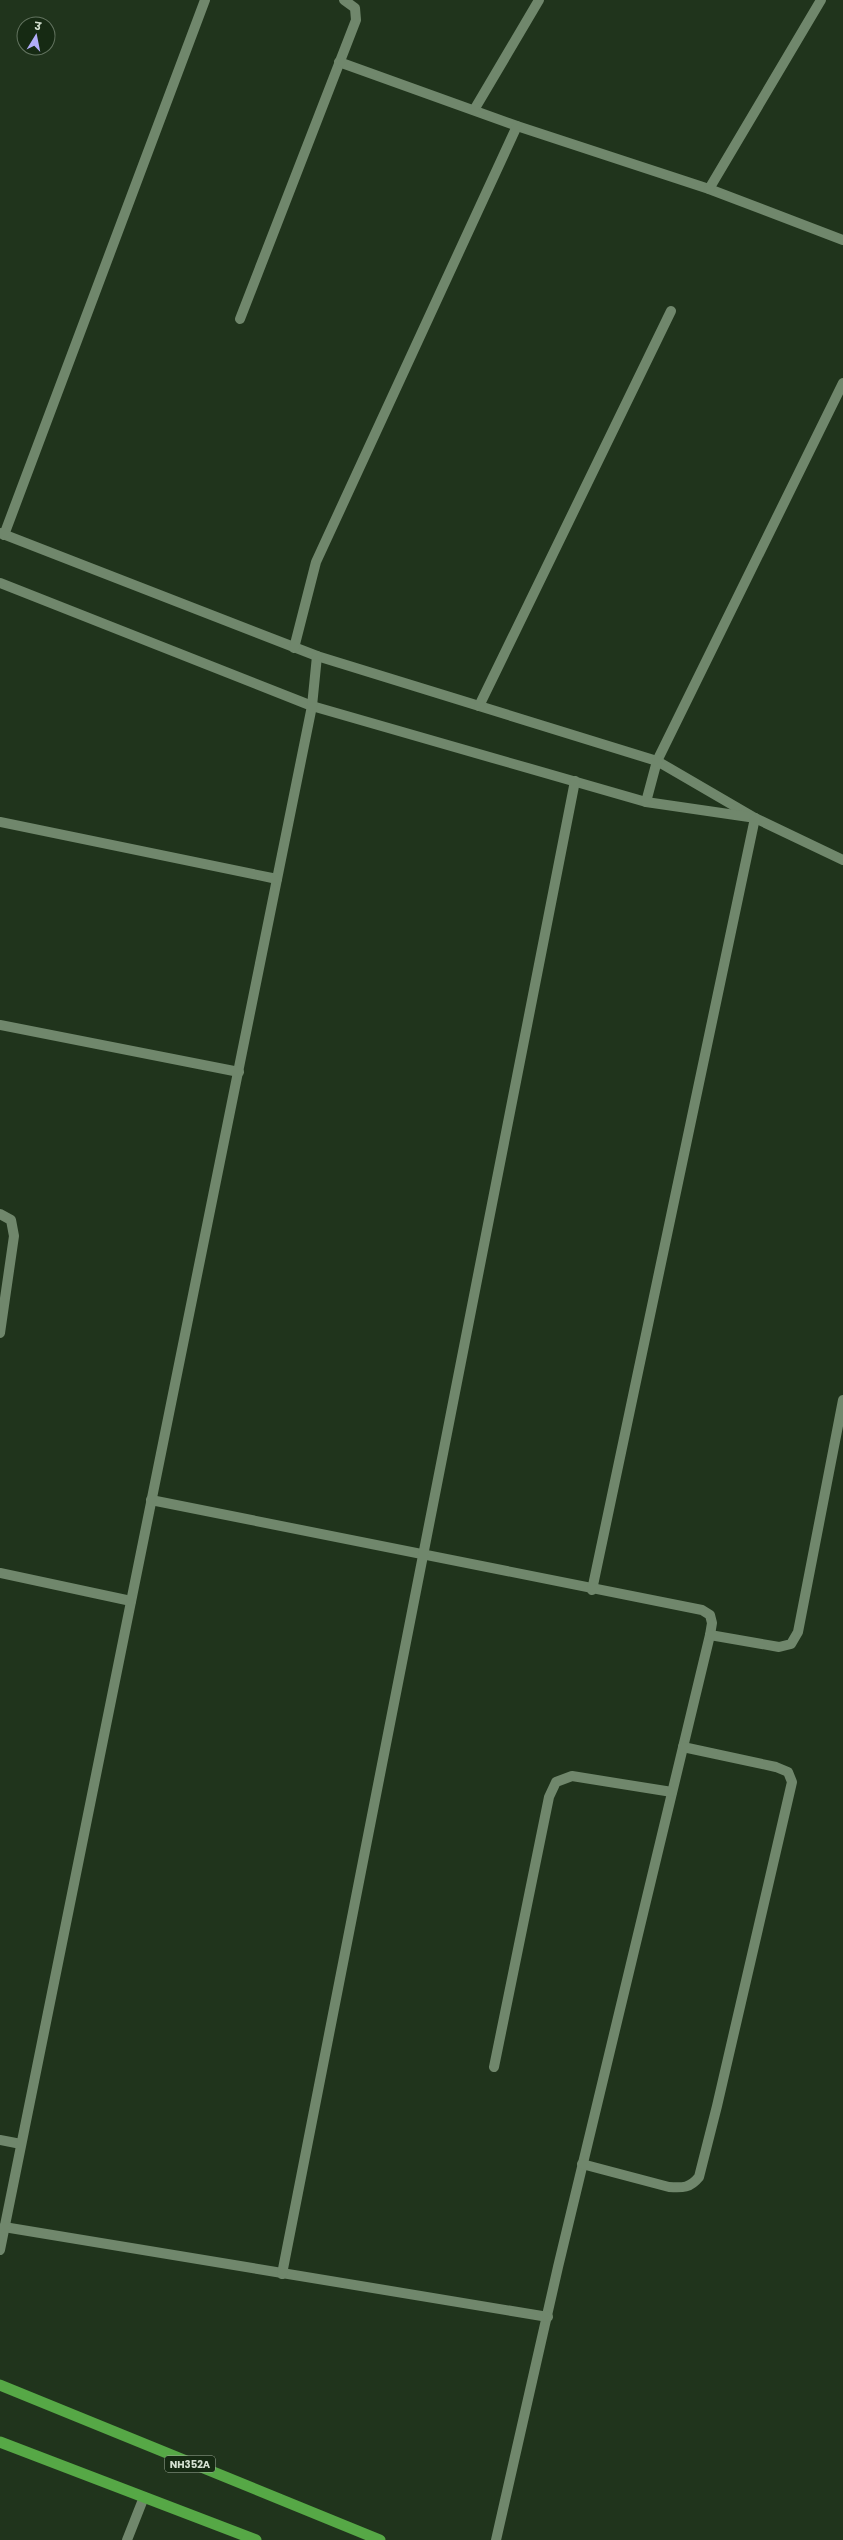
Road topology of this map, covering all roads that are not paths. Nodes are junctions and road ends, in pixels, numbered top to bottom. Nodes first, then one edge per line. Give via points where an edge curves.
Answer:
1 (205, 0) edge
2 (344, 0) edge
3 (539, 0) edge
4 (820, 0) edge
5 (339, 62) junction
6 (474, 110) junction
7 (517, 126) junction
8 (709, 189) junction
9 (843, 240) edge
10 (671, 311) dead end
11 (240, 319) dead end
12 (843, 383) edge
13 (2, 534) edge
14 (0, 583) edge
15 (294, 648) junction
16 (317, 656) junction
17 (312, 706) junction
18 (479, 706) junction
19 (657, 761) junction
20 (575, 781) junction
21 (646, 802) junction
22 (755, 818) junction
23 (0, 822) edge
24 (842, 857) edge
25 (277, 879) junction
26 (0, 1025) edge
27 (239, 1072) junction
28 (0, 1214) edge
29 (0, 1333) edge
30 (843, 1400) edge
31 (151, 1500) junction
32 (424, 1555) junction
33 (0, 1573) edge
34 (592, 1590) junction
35 (131, 1600) junction
36 (710, 1635) junction
37 (683, 1747) junction
38 (672, 1792) junction
39 (494, 2067) dead end
40 (0, 2140) edge
41 (21, 2144) junction
42 (582, 2164) junction
43 (4, 2227) junction
44 (0, 2250) edge
45 (282, 2274) junction
46 (548, 2317) junction
47 (0, 2385) edge
48 (0, 2442) edge
49 (144, 2497) junction
50 (127, 2540) edge
51 (256, 2540) edge
52 (380, 2540) edge
53 (496, 2540) edge

1 - 13 street
2 - 5 street via 355,8 356,20
3 - 6 street
4 - 8 street
5 - 6 street
5 - 11 street
6 - 7 street
7 - 8 street
7 - 15 street via 316,562
8 - 9 street
10 - 18 street
12 - 19 street
13 - 15 street
14 - 17 street
15 - 16 street
16 - 17 street
16 - 18 street
17 - 20 street
17 - 25 street
18 - 19 street
19 - 21 street
19 - 22 street
20 - 21 street
20 - 32 street
21 - 22 street
22 - 24 street
22 - 34 street
23 - 25 street
25 - 27 street
26 - 27 street
27 - 31 street
28 - 29 street via 11,1220 14,1236
30 - 36 street via 798,1632 791,1644 778,1647
31 - 32 street
31 - 35 street
32 - 34 street
32 - 45 street
33 - 35 street
34 - 36 street via 702,1610 710,1615
35 - 41 street
36 - 37 street
37 - 38 street
37 - 42 street via 776,1767 788,1772 792,1782 717,2106 699,2177 692,2185 683,2188 669,2187
38 - 39 street via 572,1776 556,1782 549,1797
38 - 42 street
40 - 41 street
41 - 43 street
42 - 46 street
43 - 44 street
43 - 45 street
45 - 46 street
46 - 53 street
47 - 52 highway, NH352A
48 - 49 highway
49 - 50 street
49 - 51 highway

